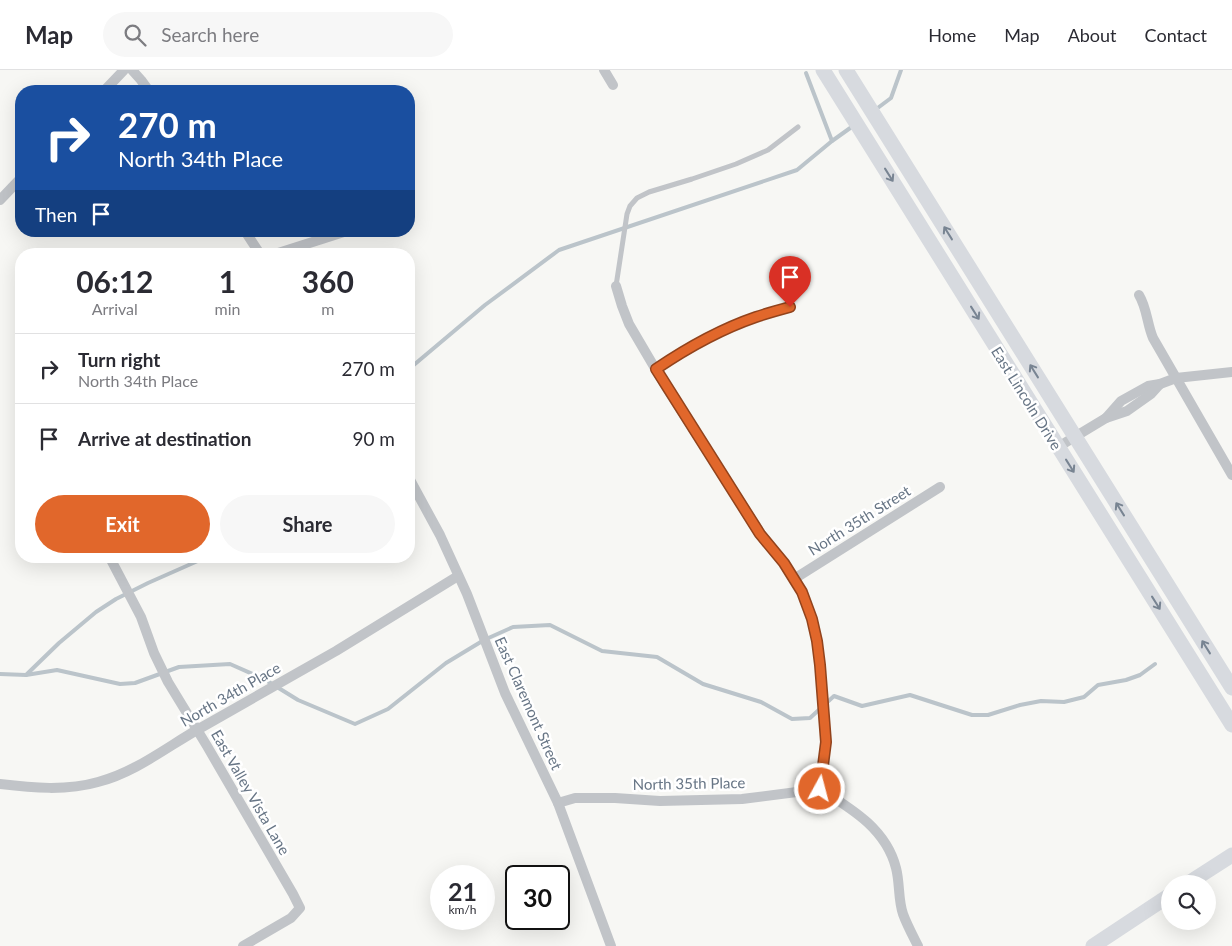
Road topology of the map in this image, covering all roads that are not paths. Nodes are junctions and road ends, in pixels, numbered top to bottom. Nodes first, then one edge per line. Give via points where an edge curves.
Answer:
1 (124, 70) edge
2 (132, 70) edge
3 (604, 70) edge
4 (823, 70) edge
5 (846, 70) edge
6 (110, 85) edge
7 (145, 85) edge
8 (613, 85) dead end
9 (855, 85) junction
10 (839, 95) junction
11 (798, 127) dead end
12 (15, 184) edge
13 (0, 200) edge
14 (249, 237) edge
15 (329, 237) edge
16 (256, 248) edge
17 (294, 248) edge
18 (616, 286) joint
19 (1139, 295) dead end
20 (790, 307) dead end
21 (656, 369) junction
22 (1232, 372) edge
23 (1176, 378) junction
24 (1075, 436) junction
25 (1058, 446) junction
26 (1232, 475) edge
27 (940, 487) dead end
28 (415, 489) edge
29 (113, 563) edge
30 (458, 576) junction
31 (794, 579) junction
32 (1232, 688) edge
33 (1232, 725) edge
34 (197, 730) junction
35 (0, 784) edge
36 (820, 789) junction
37 (558, 803) junction
38 (1232, 855) edge
39 (1201, 875) edge
40 (1161, 901) edge
41 (243, 946) edge
42 (610, 946) edge
43 (918, 946) edge
44 (1094, 946) edge

1 - 6 street
2 - 7 street
3 - 8 street
4 - 10 main road, East Lincoln Drive
5 - 9 main road, East Lincoln Drive
9 - 10 main road
24 -> 9 main road, East Lincoln Drive
10 -> 25 main road, East Lincoln Drive
11 - 18 lane via 768,150 637,198 627,214
12 - 13 street
14 - 16 street
15 - 17 street
18 - 21 street via 629,324
19 - 23 street via 1153,338
20 - 21 street via 722,331
21 - 31 street via 760,534
22 - 23 street
23 - 24 street via 1160,384 1126,411 1106,418
23 - 26 street
24 - 25 street
32 -> 24 main road, East Lincoln Drive
25 -> 33 main road, East Lincoln Drive
27 - 31 street, North 35th Street
28 - 30 street, East Claremont Street
29 - 34 street, East Valley Vista Lane via 135,604 168,682
30 - 34 street, North 34th Place via 336,651
30 - 37 street, East Claremont Street via 504,693
31 - 36 street via 814,626 819,657 826,742
34 - 35 street, North 34th Place via 142,764 97,783 73,787
34 - 41 street, East Valley Vista Lane via 300,908 291,918
36 - 37 street, North 35th Place via 742,799 575,798
36 - 43 street via 873,826 889,849 896,868 902,913
37 - 42 street, East Claremont Street
38 - 39 main road
40 - 44 main road

